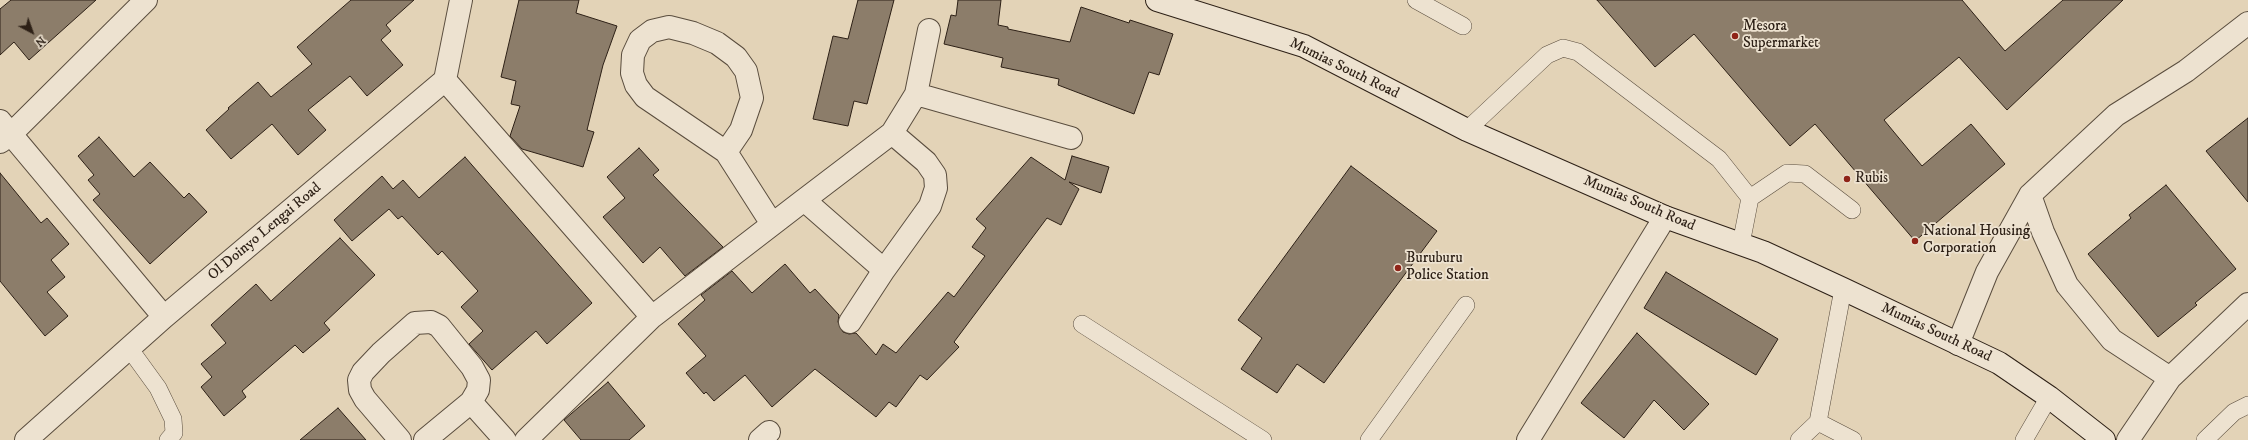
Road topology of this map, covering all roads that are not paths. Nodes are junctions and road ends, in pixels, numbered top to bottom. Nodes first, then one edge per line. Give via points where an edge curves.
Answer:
1 (146, 0) edge
2 (461, 0) edge
3 (1157, 0) edge
4 (1416, 0) edge
5 (2248, 23) edge
6 (1463, 26) dead end
7 (929, 30) dead end
8 (445, 80) junction
9 (916, 94) junction
10 (1467, 130) junction
11 (4, 132) edge
12 (892, 133) junction
13 (1072, 138) dead end
14 (726, 152) junction
15 (2030, 195) junction
16 (1750, 198) junction
17 (804, 200) junction
18 (1852, 210) dead end
19 (1665, 217) junction
20 (772, 224) junction
21 (1741, 244) junction
22 (884, 270) junction
23 (1843, 289) junction
24 (2248, 304) edge
25 (1466, 305) dead end
26 (164, 317) junction
27 (652, 317) junction
28 (850, 322) dead end
29 (1082, 324) dead end
30 (1958, 344) junction
31 (129, 348) junction
32 (2170, 378) junction
33 (2049, 397) junction
34 (471, 402) junction
35 (2248, 406) edge
36 (1818, 422) junction
37 (26, 440) edge
38 (168, 440) edge
39 (400, 440) edge
40 (425, 440) edge
41 (505, 440) edge
42 (526, 440) edge
43 (1263, 440) edge
44 (1369, 440) edge
45 (1530, 440) edge
46 (1799, 440) edge
47 (1853, 440) edge
48 (2024, 440) edge
49 (2104, 440) edge
50 (2128, 440) edge
51 (2205, 440) edge

1 - 11 street
2 - 8 street
3 - 10 street, Mumias South Road via 1304,46
4 - 6 lane
5 - 15 street via 2186,71 2116,115
7 - 9 street
8 - 26 street, Ol Doinyo Lengai Road
8 - 27 street
9 - 12 street
9 - 13 street
10 - 16 lane via 1547,55 1563,48 1578,52 1719,159
10 - 19 street, Mumias South Road
11 - 26 street
12 - 17 street
12 - 22 street via 926,162 935,176 936,188 930,206
14 - 14 street via 645,97 636,85 632,73 633,55 640,40 652,31 669,27 717,43 736,57 746,71 752,98 741,130
14 - 20 street
15 - 30 street via 1987,272
15 - 32 street via 2043,232 2067,285 2112,340
16 - 18 lane via 1787,173 1805,174
16 - 21 lane
17 - 20 street
17 - 22 street
19 - 21 street, Mumias South Road
19 - 45 street
20 - 27 street
21 - 23 street, Mumias South Road
22 - 28 street
23 - 30 street, Mumias South Road
23 - 36 lane
24 - 32 street
25 - 44 lane
26 - 31 street, Ol Doinyo Lengai Road
27 - 42 street
29 - 43 lane
30 - 33 street, Mumias South Road via 1999,363
31 - 37 street, Ol Doinyo Lengai Road
31 - 38 lane via 158,388 173,418 174,433
32 - 50 street
33 - 48 lane
33 - 49 street, Mumias South Road
34 - 39 street via 478,390 479,380 472,367 439,326 432,322 415,324 381,353 363,372 360,380 360,390 365,399
34 - 40 street
34 - 41 street
35 - 51 lane via 2234,412
36 - 46 lane
36 - 47 lane

